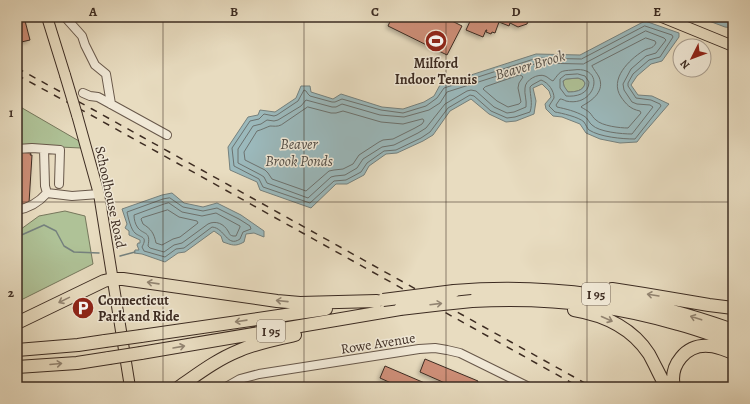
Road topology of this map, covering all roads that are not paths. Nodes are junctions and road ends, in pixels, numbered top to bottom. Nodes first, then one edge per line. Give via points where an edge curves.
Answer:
1 (47, 17) edge
2 (65, 17) edge
3 (662, 17) edge
4 (733, 46) edge
5 (82, 93) dead end
6 (111, 104) junction
7 (167, 135) dead end
8 (17, 149) edge
9 (44, 149) junction
10 (59, 184) dead end
11 (47, 193) junction
12 (99, 194) junction
13 (17, 210) edge
14 (113, 279) junction
15 (454, 291) junction
16 (380, 301) junction
17 (472, 301) junction
18 (733, 308) edge
19 (376, 314) junction
20 (17, 322) edge
21 (733, 330) edge
22 (733, 342) edge
23 (17, 350) edge
24 (733, 353) edge
25 (17, 367) edge
26 (130, 387) edge
27 (179, 387) edge
28 (226, 387) edge
29 (529, 387) edge
30 (666, 387) edge
31 (674, 387) edge

1 - 12 main road, Schoolhouse Road, bridge
2 - 6 street via 82,36 96,65 106,74
3 - 4 main road
5 - 6 street
6 - 7 street
8 - 9 street
9 - 10 street via 60,150
9 - 11 street
11 - 12 street via 72,196
11 - 13 street via 39,201
12 - 14 main road, Schoolhouse Road
16 -> 14 highway via 300,303 123,278
14 -> 20 highway
14 - 26 main road, Schoolhouse Road
15 - 16 highway, I 95, bridge
18 -> 15 highway via 559,284 516,284
21 -> 15 highway, I 95 via 663,308 601,295 537,289 494,288
16 -> 23 highway, I 95, bridge via 105,341
19 -> 17 highway, I 95, bridge
17 - 22 highway, I 95 via 533,300 596,306 665,320
17 -> 30 highway via 562,308 599,316 638,340 649,354
25 -> 19 highway, I 95, bridge via 109,358
19 - 27 highway via 238,351 216,362
24 - 31 highway via 709,346 692,349 681,356 675,366
28 - 29 street, Rowe Avenue via 240,379 259,374 436,348 460,353

